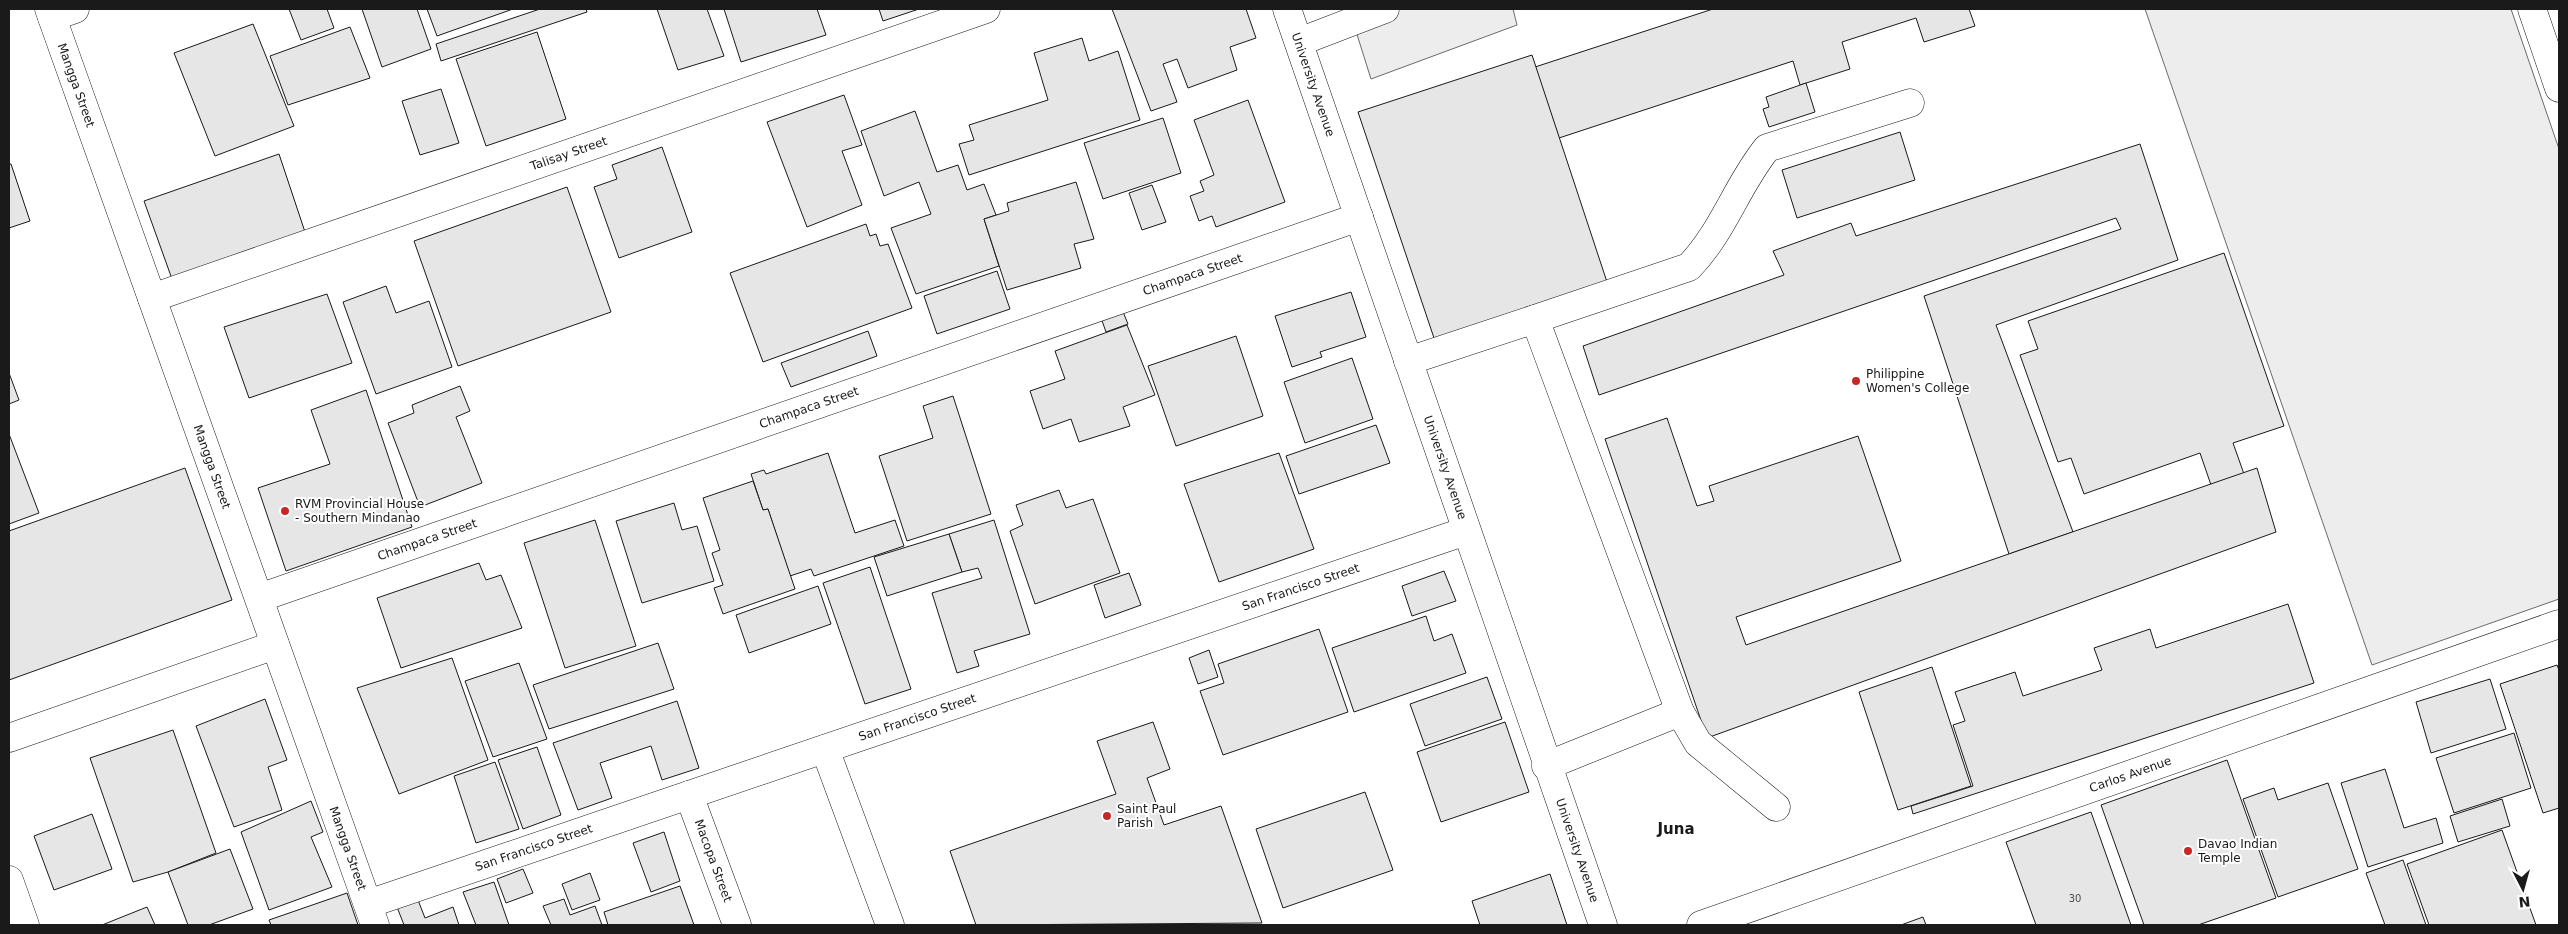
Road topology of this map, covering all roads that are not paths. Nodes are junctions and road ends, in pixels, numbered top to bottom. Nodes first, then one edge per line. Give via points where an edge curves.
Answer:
1 (986, 9) edge
2 (1287, 9) edge
3 (1385, 9) edge
4 (2532, 9) edge
5 (59, 12) edge
6 (1359, 14) edge
7 (1298, 42) junction
8 (2559, 88) edge
9 (1910, 103) dead end
10 (1359, 218) junction
11 (152, 298) junction
12 (1535, 319) junction
13 (1408, 361) junction
14 (1466, 531) junction
15 (259, 598) junction
16 (2559, 624) edge
17 (275, 645) junction
18 (1680, 712) junction
19 (9, 738) edge
20 (825, 749) junction
21 (1546, 766) junction
22 (689, 795) junction
23 (1776, 807) dead end
24 (9, 880) edge
25 (371, 915) edge
26 (25, 925) edge
27 (737, 925) edge
28 (890, 925) edge
29 (1603, 925) edge
30 (1701, 925) edge

1 - 11 street, Talisay Street
2 - 7 street, University Avenue
3 - 6 street
4 - 8 street
5 - 11 street, Mangga Street
6 - 7 street
7 - 10 street, University Avenue
9 - 12 street via 1767,148 1754,163 1707,249 1689,267
10 - 13 street, University Avenue
10 - 15 street, Champaca Street
11 - 15 street, Mangga Street
12 - 13 street
12 - 18 street
13 - 14 street, University Avenue
14 - 20 street, San Francisco Street
14 - 21 street, University Avenue
15 - 17 street, Mangga Street
16 - 30 street, Carlos Avenue
17 - 19 street
17 - 25 street, Mangga Street
18 - 21 street
18 - 23 street via 1698,743
20 - 22 street, San Francisco Street
20 - 28 street
21 - 29 street, University Avenue
22 - 25 street, San Francisco Street
22 - 27 street, Macopa Street
24 - 26 street

